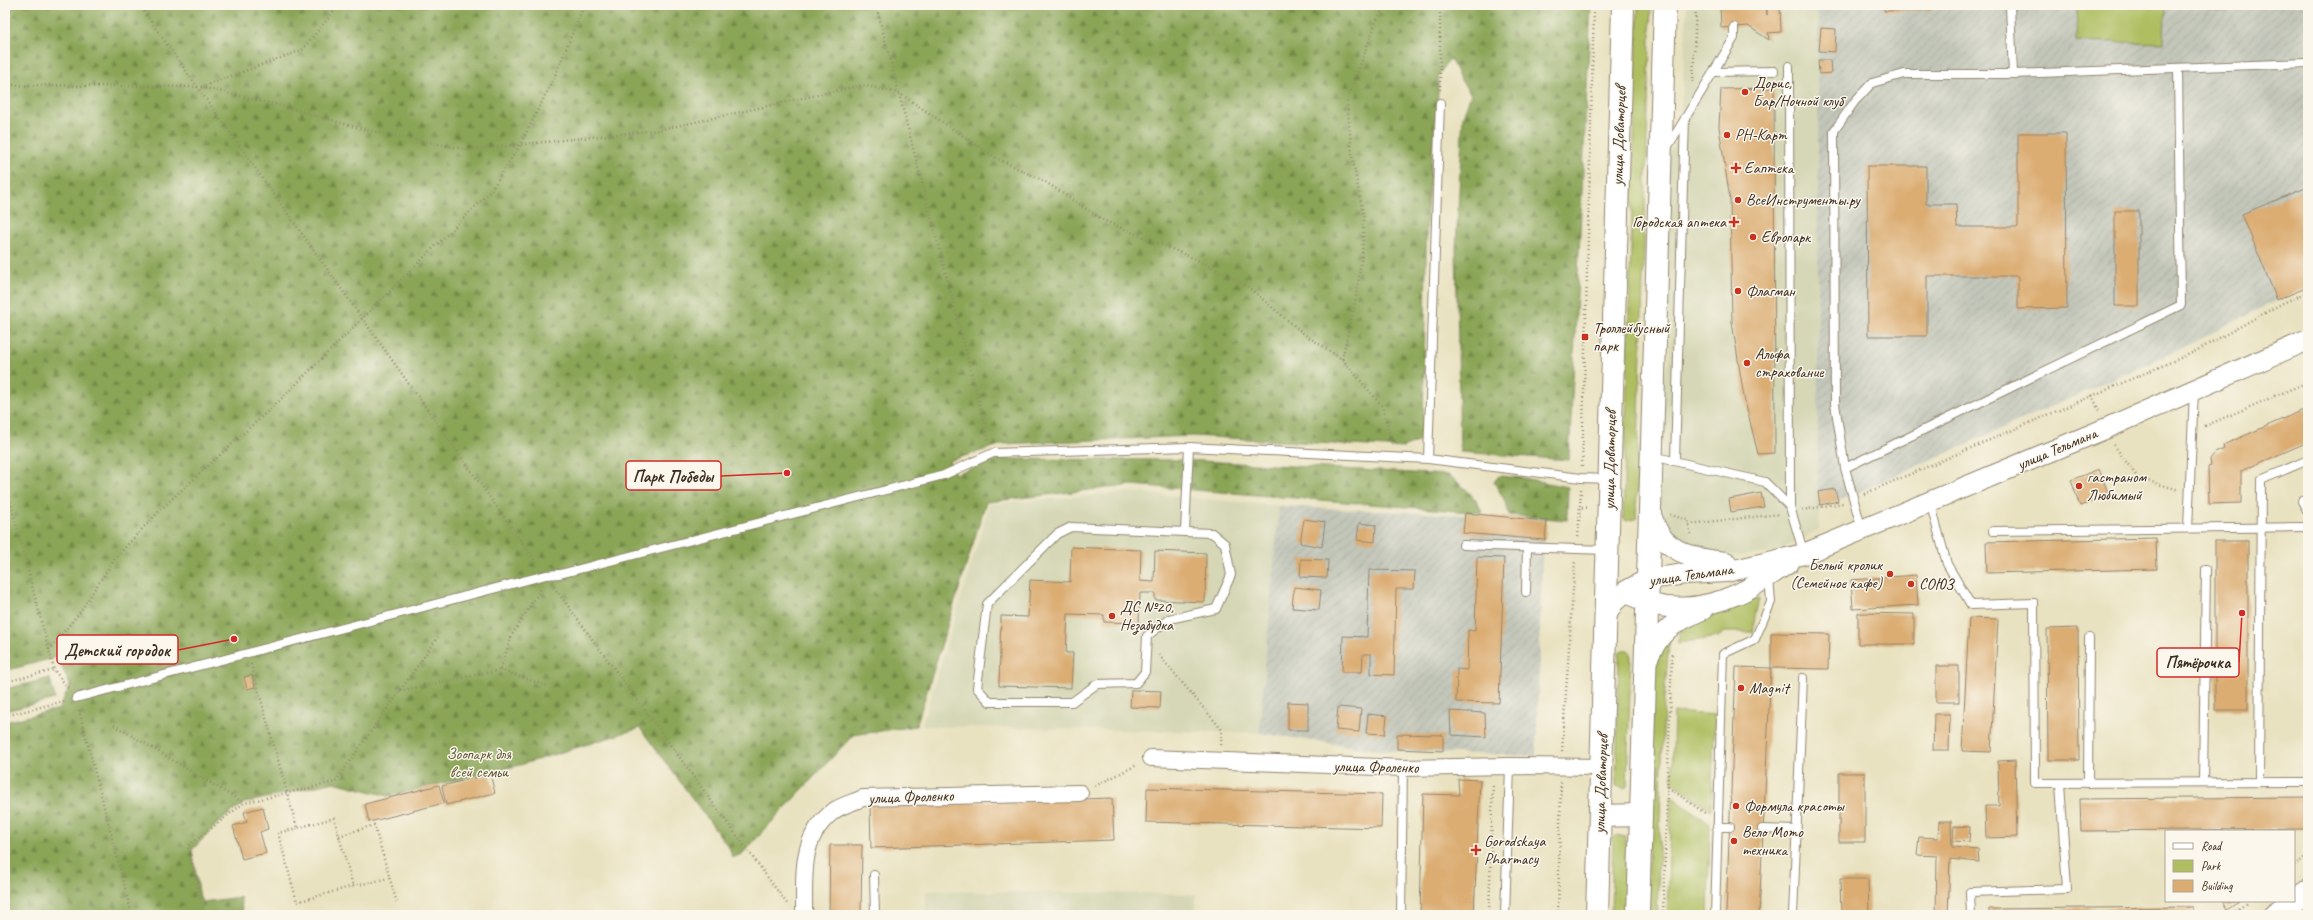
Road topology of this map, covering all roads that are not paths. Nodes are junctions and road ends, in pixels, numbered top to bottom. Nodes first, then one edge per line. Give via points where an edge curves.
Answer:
1 (1623, 5) edge
2 (1665, 5) edge
3 (2013, 5) edge
4 (1734, 27) dead end
5 (2308, 64) edge
6 (1789, 66) dead end
7 (2178, 68) junction
8 (1774, 71) dead end
9 (1713, 72) junction
10 (2013, 74) junction
11 (1440, 103) road end
12 (1685, 118) junction
13 (1660, 158) junction
14 (2308, 340) edge
15 (2194, 391) junction
16 (1189, 447) junction
17 (1652, 456) junction
18 (1428, 459) junction
19 (1675, 460) junction
20 (2308, 460) edge
21 (1845, 468) junction
22 (1608, 478) junction
23 (2302, 501) dead end
24 (1930, 502) junction
25 (1790, 510) junction
26 (2308, 512) edge
27 (1650, 513) junction
28 (2260, 527) junction
29 (2308, 527) edge
30 (2188, 528) junction
31 (1862, 530) junction
32 (1993, 531) dead end
33 (1185, 532) junction
34 (1463, 545) dead end
35 (1527, 548) junction
36 (1608, 553) junction
37 (1804, 554) junction
38 (2206, 569) dead end
39 (1764, 570) junction
40 (1648, 579) junction
41 (1626, 591) junction
42 (1526, 592) dead end
43 (1735, 595) junction
44 (1647, 604) junction
45 (1606, 618) junction
46 (2089, 638) dead end
47 (1646, 662) junction
48 (1803, 678) dead end
49 (76, 698) road end
50 (1151, 758) road end
51 (1502, 766) junction
52 (1601, 767) junction
53 (1403, 768) junction
54 (2203, 782) junction
55 (2259, 782) junction
56 (2308, 782) edge
57 (2060, 783) junction
58 (2088, 783) junction
59 (1080, 793) road end
60 (1641, 815) junction
61 (1600, 816) junction
62 (1717, 824) junction
63 (1730, 827) dead end
64 (1762, 829) dead end
65 (1796, 830) junction
66 (874, 875) dead end
67 (2308, 891) edge
68 (2295, 900) edge
69 (2293, 902) edge
70 (797, 912) edge
71 (875, 915) edge
72 (1401, 915) edge
73 (1505, 915) edge
74 (1597, 915) edge
75 (1638, 915) edge
76 (1715, 915) edge
77 (1793, 915) edge
78 (1971, 915) edge
79 (2275, 915) edge

1 - 22 main road, улица Доваторцев
2 - 13 main road
3 - 10 lane via 2010,6
4 - 9 lane via 1734,38
5 - 7 lane
6 - 25 lane
7 - 10 lane
7 - 21 lane via 2181,305
8 - 9 lane
9 - 12 lane
10 - 21 lane via 1904,74 1872,83 1855,101 1834,132 1835,404
11 - 18 lane
12 - 13 lane
12 - 19 lane
13 - 17 main road
14 - 15 street, улица Тельмана
15 - 24 street, улица Тельмана
15 - 30 lane
16 - 18 lane
16 - 33 lane
16 - 49 lane via 992,453 944,475
17 - 19 lane
17 - 27 main road
18 - 22 lane via 1581,478
19 - 25 lane via 1765,482
20 - 28 lane via 2261,480
21 - 31 lane
22 - 36 main road, улица Доваторцев
23 - 26 lane
24 - 31 street, улица Тельмана
24 - 57 lane via 1947,564 1971,605 2034,603 2036,783
25 - 37 lane
27 - 39 street, улица Тельмана via 1659,534 1671,546 1689,555 1711,561
27 - 40 main road
28 - 29 lane
28 - 30 lane
28 - 55 lane
30 - 32 lane
31 - 37 street, улица Тельмана
33 - 33 lane via 1212,533 1225,544 1231,575 1216,609 1170,619 1147,636 1145,672 1136,683 1097,684 1072,702 990,702 977,688 987,604 1057,534 1071,527
34 - 35 lane
35 - 36 lane via 1576,549
35 - 42 lane
36 - 41 street, улица Тельмана via 1614,576
36 - 45 main road, улица Доваторцев
37 - 39 street, улица Тельмана
38 - 54 lane
39 - 40 street, улица Тельмана via 1686,574
39 - 43 street, улица Тельмана
39 - 62 lane via 1771,602 1755,640 1723,654
40 - 41 street, улица Тельмана
40 - 44 main road
41 - 44 street, улица Тельмана
41 - 45 street, улица Тельмана via 1613,603
43 - 44 street, улица Тельмана via 1704,604 1670,608
43 - 47 street, улица Тельмана via 1677,622 1655,640
44 - 47 main road
45 - 52 main road, улица Доваторцев
46 - 58 lane
47 - 60 main road
48 - 65 lane
50 - 53 street, улица Фроленко
51 - 52 street, улица Фроленко
51 - 53 street, улица Фроленко
51 - 73 lane
52 - 61 main road, улица Доваторцев
53 - 72 lane
54 - 55 lane
54 - 58 lane
55 - 56 lane
57 - 58 lane
57 - 78 lane via 2067,889 1970,892
59 - 70 street, улица Фроленко via 863,798 835,810 814,833 805,853
60 - 61 main road
60 - 75 main road
61 - 74 main road, улица Доваторцев
62 - 63 lane
62 - 76 lane
64 - 65 lane
65 - 77 lane
66 - 71 lane
67 - 68 main road
69 - 79 main road

